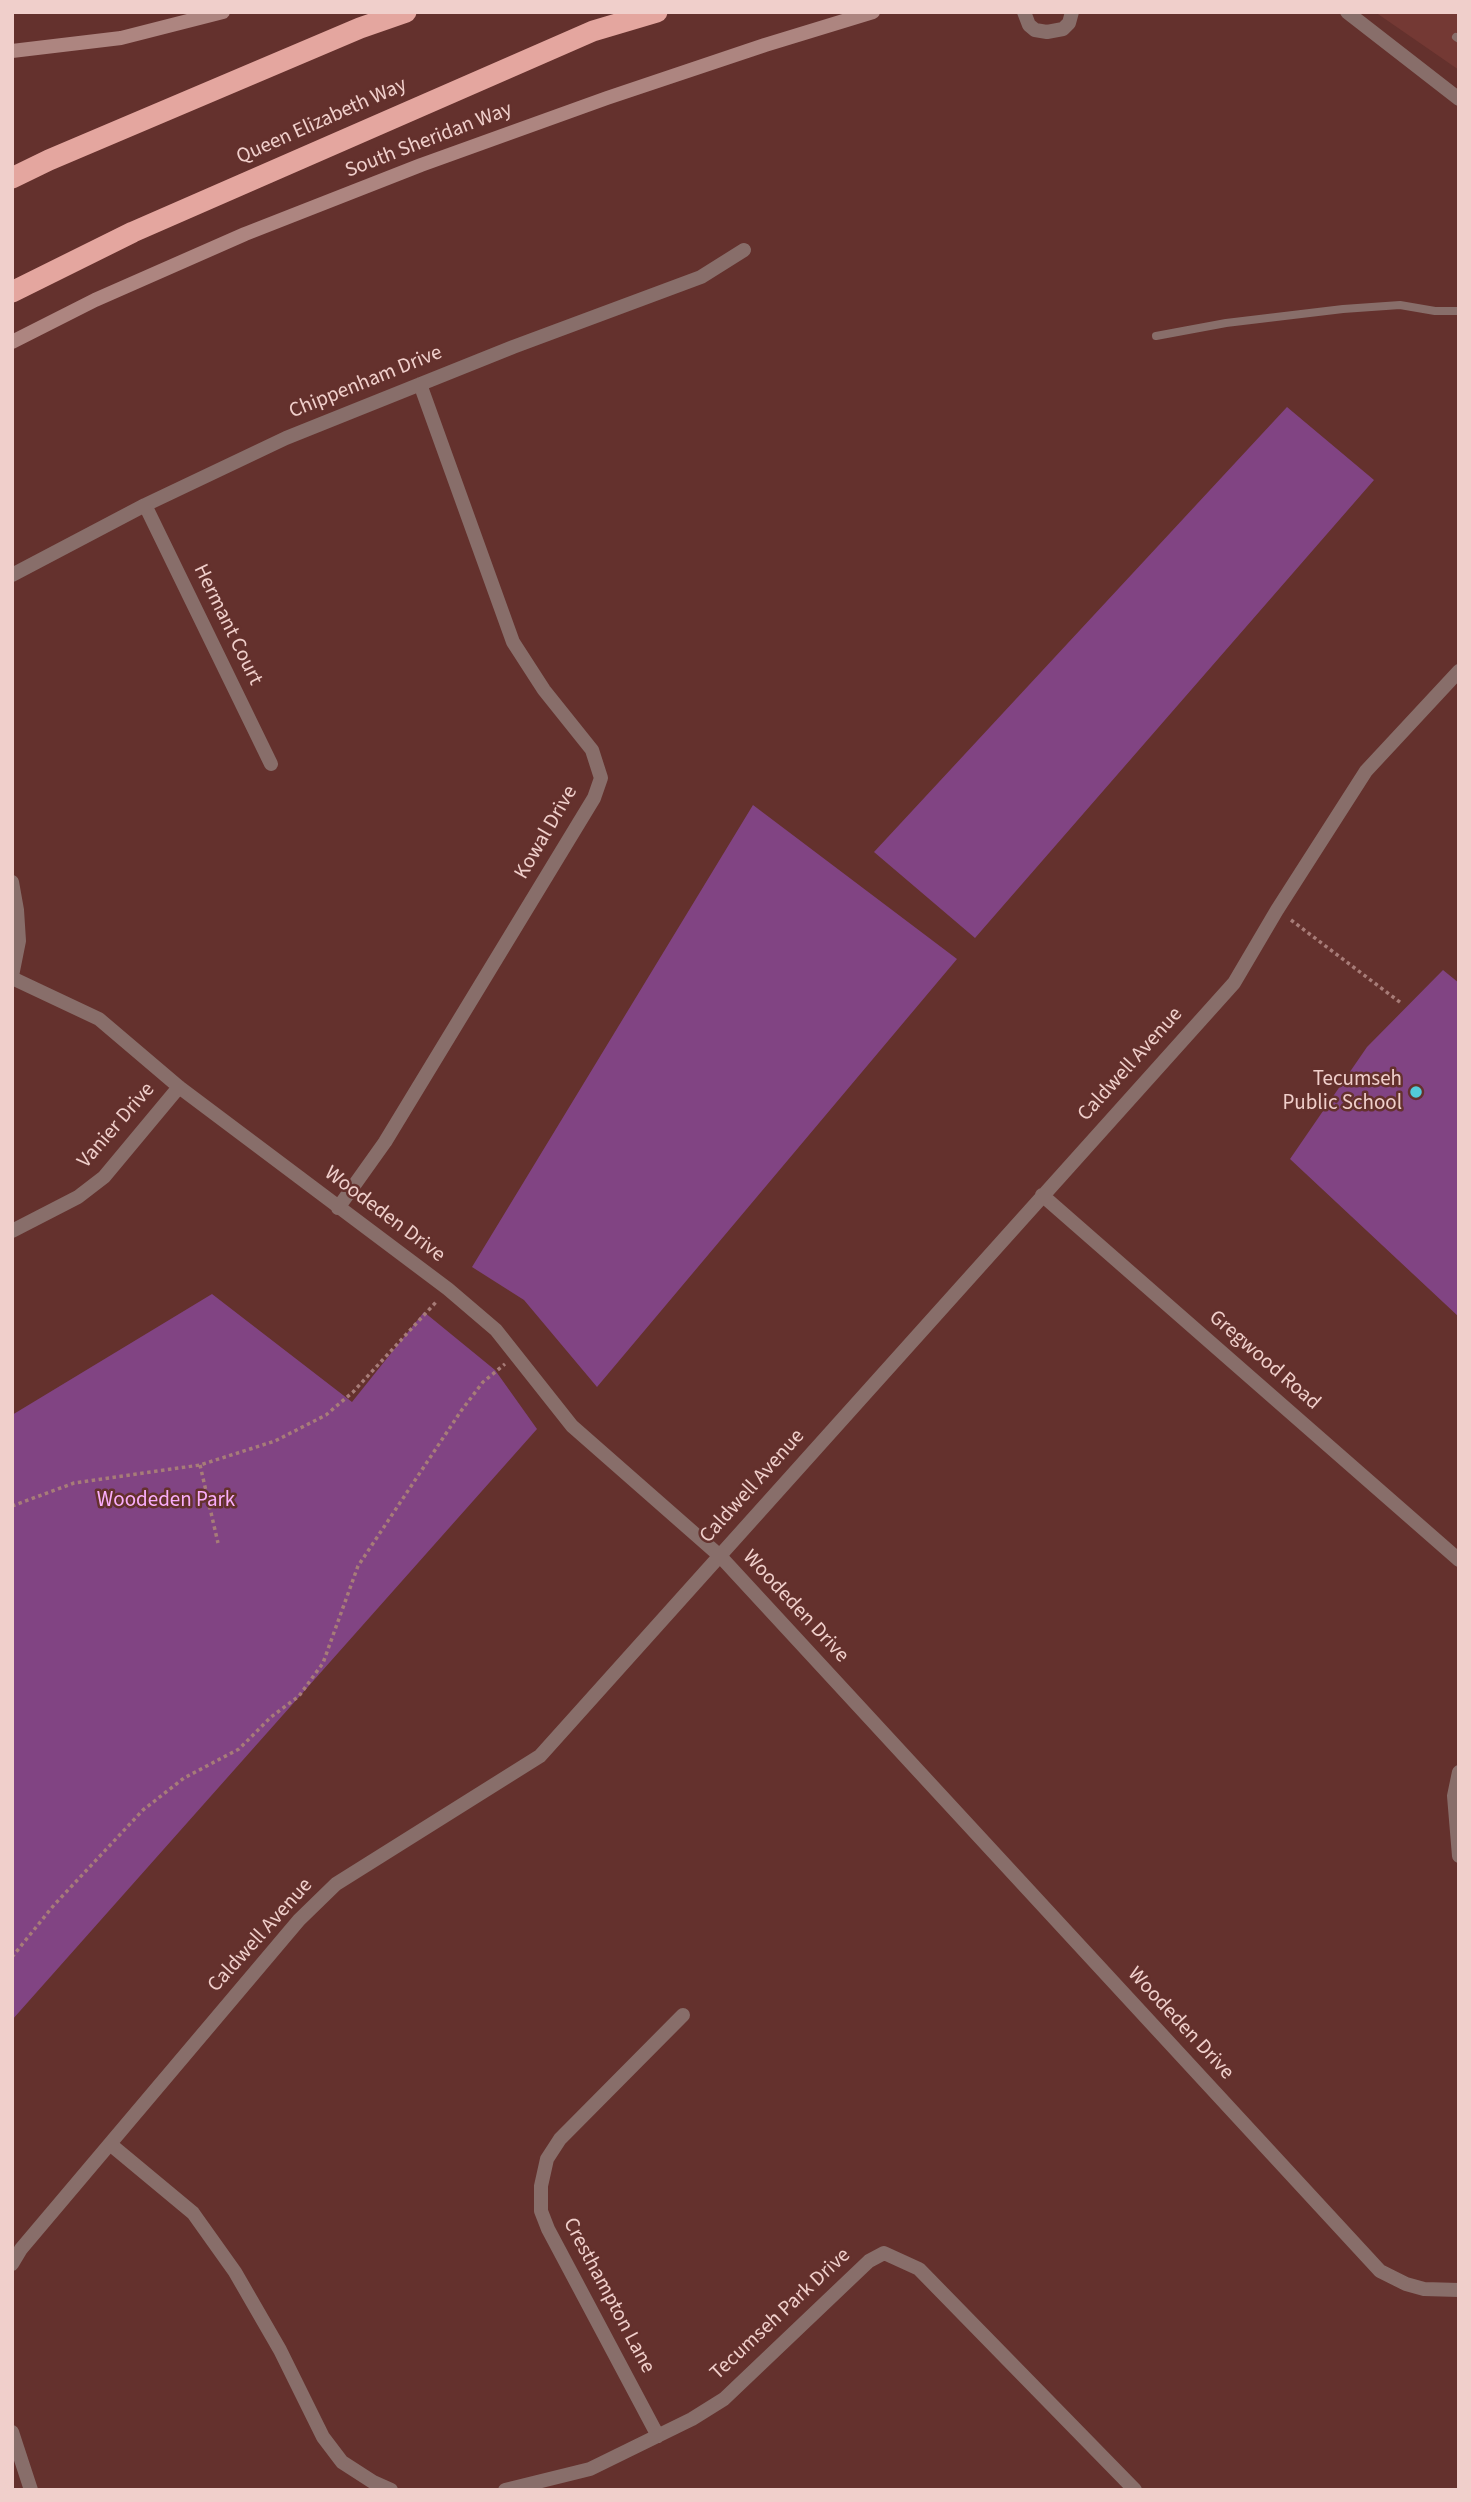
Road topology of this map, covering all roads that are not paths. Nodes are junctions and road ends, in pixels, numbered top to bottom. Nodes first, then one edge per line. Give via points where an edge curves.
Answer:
1 (223, 12) edge
2 (406, 12) edge
3 (657, 12) edge
4 (873, 12) edge
5 (1024, 12) edge
6 (1072, 12) edge
7 (1347, 12) edge
8 (12, 51) edge
9 (1459, 99) edge
10 (12, 178) edge
11 (744, 250) dead end
12 (12, 292) edge
13 (1459, 311) edge
14 (1156, 336) dead end
15 (12, 341) edge
16 (420, 384) junction
17 (145, 505) junction
18 (12, 575) edge
19 (1459, 671) edge
20 (271, 764) dead end
21 (12, 882) edge
22 (12, 977) edge
23 (179, 1087) junction
24 (1042, 1195) junction
25 (338, 1208) junction
26 (12, 1231) edge
27 (720, 1556) junction
28 (1459, 1560) edge
29 (1459, 1772) edge
30 (1459, 1856) edge
31 (683, 2015) dead end
32 (110, 2144) junction
33 (12, 2264) edge
34 (1459, 2290) edge
35 (658, 2436) junction
36 (14, 2441) edge
37 (31, 2490) edge
38 (391, 2490) edge
39 (505, 2490) edge
40 (1135, 2490) edge

1 - 8 street via 121,38
2 - 10 highway
3 - 12 highway, Queen Elizabeth Way via 593,31 132,232
4 - 15 street, South Sheridan Way via 607,98 421,165 245,234
5 - 6 street via 1029,25 1047,32 1063,29
7 - 9 street
11 - 16 street, Chippenham Drive via 701,277
13 - 14 lane via 1435,312 1400,304 1226,323
16 - 17 street, Chippenham Drive via 286,438
16 - 25 street, Kowal Drive via 513,642 592,750 601,778 594,798 393,1130
17 - 18 street, Chippenham Drive
17 - 20 street, Hermant Court
19 - 24 street, Caldwell Avenue via 1367,771 1234,983
21 - 22 street via 19,941
22 - 23 street, Woodeden Drive via 99,1019
23 - 25 street, Woodeden Drive
23 - 26 street, Vanier Drive via 104,1177 78,1197
24 - 27 street, Caldwell Avenue
24 - 28 street, Gregwood Road
25 - 27 street, Woodeden Drive via 496,1330 572,1426
27 - 32 street, Caldwell Avenue via 540,1756 336,1884 299,1920
27 - 34 street, Woodeden Drive via 1380,2271 1424,2289
29 - 30 street via 1454,1796
31 - 35 street, Cresthampton Lane via 560,2139 547,2160 541,2186 541,2211 548,2229
32 - 33 street, Caldwell Avenue
32 - 38 street via 193,2213 281,2350 323,2437 342,2462
35 - 39 street, Tecumseh Park Drive via 590,2469
35 - 40 street, Tecumseh Park Drive via 724,2399 869,2261 884,2253 919,2269
36 - 37 street

